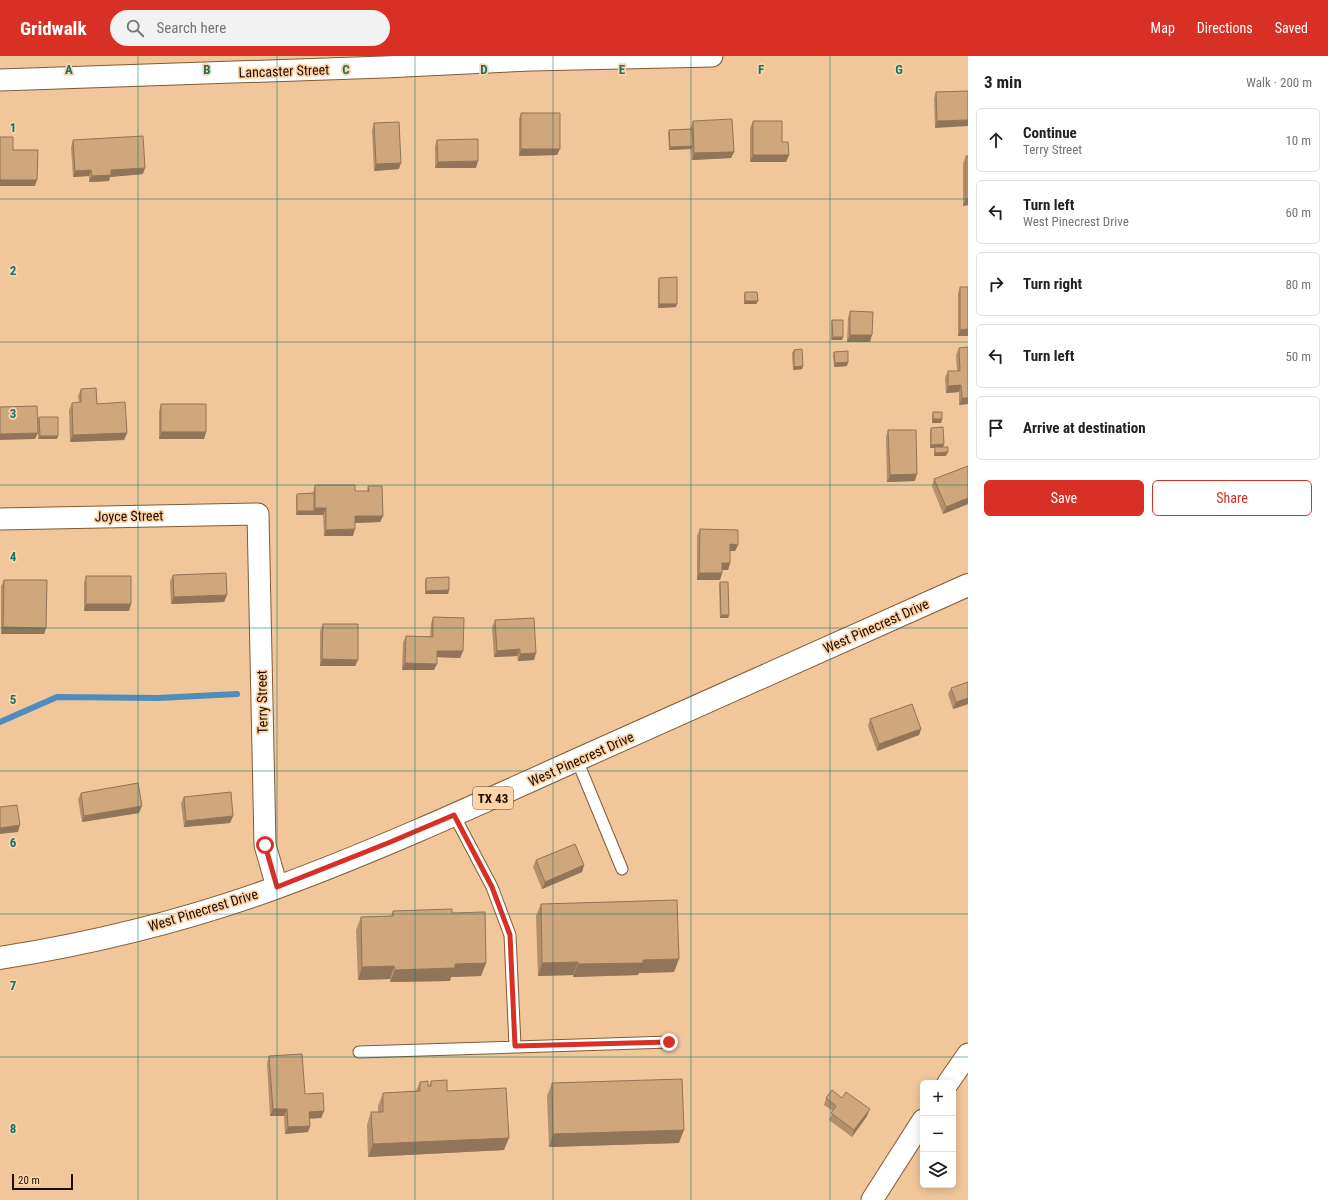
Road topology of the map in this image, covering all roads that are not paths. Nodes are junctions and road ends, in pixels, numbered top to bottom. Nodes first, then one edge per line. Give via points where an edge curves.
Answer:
1 (712, 56) edge
2 (0, 80) edge
3 (258, 514) joint
4 (0, 519) edge
5 (968, 585) edge
6 (577, 760) junction
7 (454, 815) junction
8 (622, 869) dead end
9 (277, 887) junction
10 (0, 958) edge
11 (669, 1042) dead end
12 (515, 1046) junction
13 (359, 1052) dead end
14 (968, 1054) edge
15 (950, 1080) edge
16 (920, 1125) edge
17 (872, 1200) edge

1 - 2 street, Lancaster Street via 531,60
3 - 4 street, Joyce Street
3 - 9 street, Terry Street via 265,845
5 - 6 main road, West Pinecrest Drive / TX 43
6 - 7 main road, West Pinecrest Drive / TX 43
6 - 8 lane
7 - 9 main road, West Pinecrest Drive / TX 43
7 - 12 lane via 492,887 510,935
9 - 10 main road, West Pinecrest Drive / TX 43 via 152,926
11 - 12 lane
12 - 13 lane
14 - 15 street
16 - 17 street

